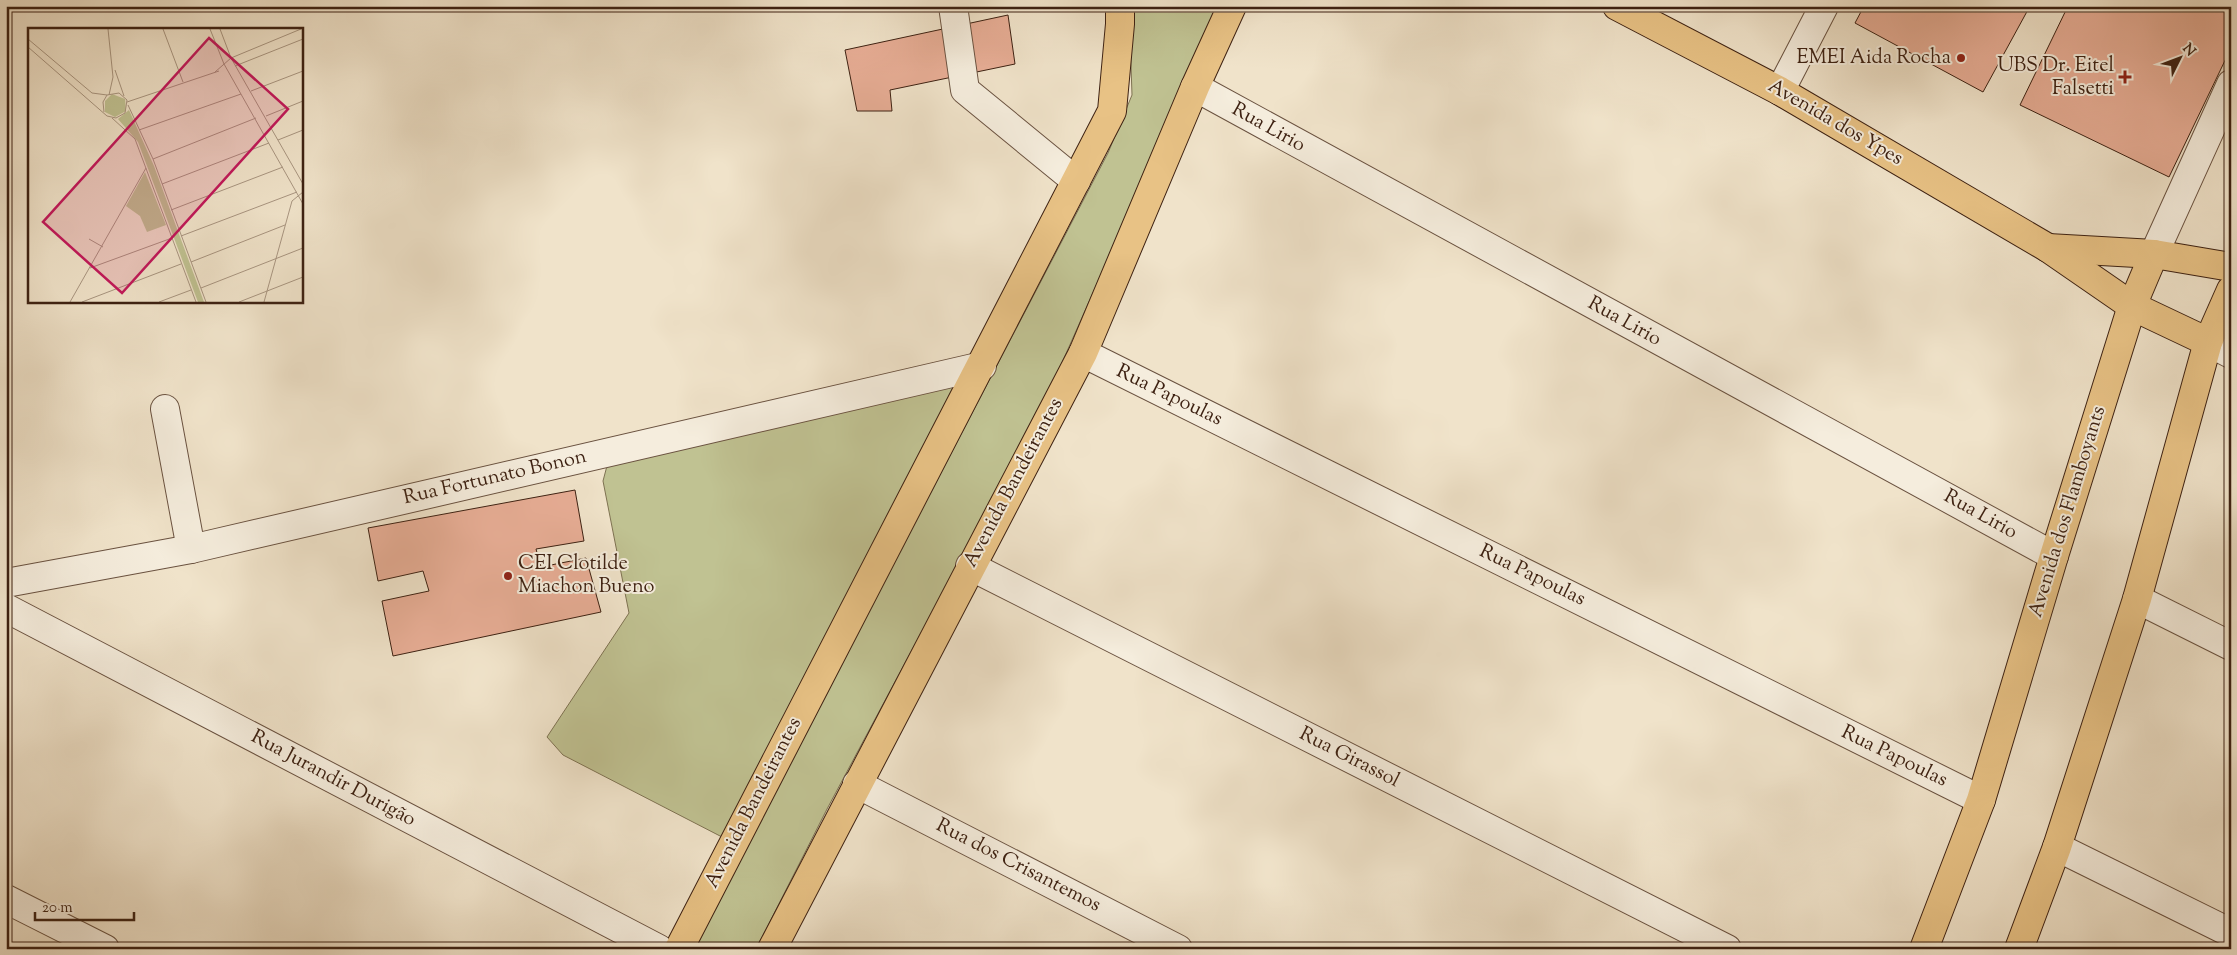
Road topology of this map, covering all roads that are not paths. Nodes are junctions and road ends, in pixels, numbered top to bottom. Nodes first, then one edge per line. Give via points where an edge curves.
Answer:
1 (952, 6) edge
2 (1120, 6) edge
3 (1232, 6) edge
4 (1617, 6) edge
5 (1824, 6) edge
6 (2231, 84) edge
7 (1194, 87) junction
8 (1780, 91) junction
9 (1076, 181) junction
10 (2048, 248) junction
11 (2154, 254) junction
12 (2231, 267) edge
13 (2231, 290) edge
14 (2132, 306) junction
15 (2220, 348) edge
16 (1083, 353) junction
17 (982, 366) junction
18 (165, 409) dead end
19 (191, 548) junction
20 (2054, 556) junction
21 (970, 566) junction
22 (6, 583) edge
23 (2137, 599) junction
24 (6, 608) edge
25 (2231, 646) edge
26 (857, 784) junction
27 (1981, 800) junction
28 (2058, 847) junction
29 (6, 899) edge
30 (2231, 933) edge
31 (105, 949) edge
32 (659, 949) edge
33 (679, 949) edge
34 (772, 949) edge
35 (1178, 949) edge
36 (1727, 949) edge
37 (1924, 949) edge
38 (2019, 949) edge

1 - 9 street via 965,90
2 - 9 main road, Avenida Bandeirantes via 1112,111
3 - 7 main road, Avenida Bandeirantes
4 - 8 main road, Avenida dos Ypes
5 - 8 street
6 - 11 street, Avenida dos Flamboyants
7 - 16 main road, Avenida Bandeirantes
7 - 20 street, Rua Lirio
8 - 10 main road, Avenida dos Ypes
9 - 17 main road, Avenida Bandeirantes
10 - 11 main road, Avenida dos Ypes
10 - 14 main road, Avenida dos Ypes
11 - 12 main road, Avenida dos Ypes
11 - 14 main road, Avenida dos Flamboyants
13 - 15 main road
14 - 15 main road, Avenida dos Ypes
14 - 20 main road, Avenida dos Flamboyants
15 - 23 main road
16 - 21 main road, Avenida Bandeirantes
16 - 27 street, Rua Papoulas
17 - 19 street, Rua Fortunato Bonon
17 - 33 main road, Avenida Bandeirantes
18 - 19 street
19 - 22 street, Rua Fortunato Bonon
20 - 27 main road, Avenida dos Flamboyants
21 - 26 main road, Avenida Bandeirantes
21 - 36 street, Rua Girassol
23 - 25 street
23 - 28 main road
24 - 32 street, Rua Jurandir Durigão
26 - 34 main road, Avenida Bandeirantes
26 - 35 street, Rua dos Crisantemos
27 - 37 main road, Avenida dos Flamboyants
28 - 30 street
28 - 38 main road
29 - 31 street

